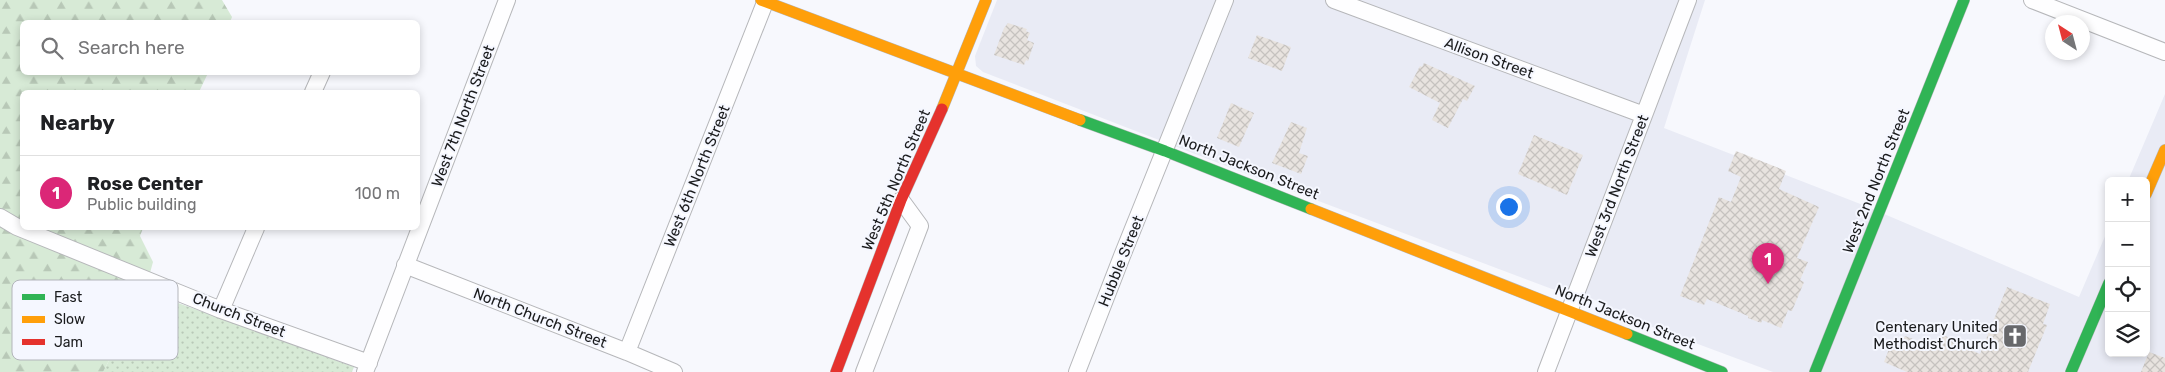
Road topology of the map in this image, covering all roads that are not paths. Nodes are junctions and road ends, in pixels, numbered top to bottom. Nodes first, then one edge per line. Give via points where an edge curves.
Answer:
1 (507, 0) edge
2 (986, 0) edge
3 (1225, 0) edge
4 (1334, 0) edge
5 (1688, 0) edge
6 (1964, 0) edge
7 (2032, 0) edge
8 (764, 1) edge
9 (2165, 52) edge
10 (958, 72) junction
11 (321, 75) edge
12 (314, 90) edge
13 (1644, 115) junction
14 (2165, 150) edge
15 (1166, 151) junction
16 (2150, 185) edge
17 (901, 200) junction
18 (0, 217) edge
19 (420, 226) edge
20 (20, 228) edge
21 (24, 230) edge
22 (255, 230) edge
23 (418, 230) edge
24 (405, 265) junction
25 (147, 280) edge
26 (178, 293) edge
27 (2105, 293) edge
28 (220, 310) junction
29 (1569, 310) junction
30 (627, 352) junction
31 (367, 368) edge
32 (674, 372) edge
33 (836, 372) edge
34 (864, 372) edge
35 (1077, 372) edge
36 (1546, 372) edge
37 (1722, 372) edge
38 (1815, 372) edge
39 (2072, 372) edge

1 - 19 street, West 7th North Street
2 - 10 street, West 5th North Street
3 - 15 street
4 - 13 street, Allison Street
5 - 13 street, West 3rd North Street
6 - 38 street, West 2nd North Street
7 - 9 street
8 - 10 street, North Jackson Street
8 - 30 street, West 6th North Street
10 - 15 street, North Jackson Street
10 - 17 street, West 5th North Street
11 - 12 street
13 - 29 street, West 3rd North Street
14 - 16 street
15 - 29 street, North Jackson Street
15 - 35 street, Hubble Street
17 - 33 street, West 5th North Street
17 - 34 street via 920,226
18 - 20 street, Church Street
21 - 25 street, Church Street
22 - 28 street
23 - 24 street, West 7th North Street
24 - 30 street, North Church Street
24 - 31 street, West 7th North Street
26 - 28 street, Church Street
27 - 39 street
28 - 31 street, Church Street
29 - 36 street, West 3rd North Street
29 - 37 street, North Jackson Street
30 - 32 street, North Church Street

